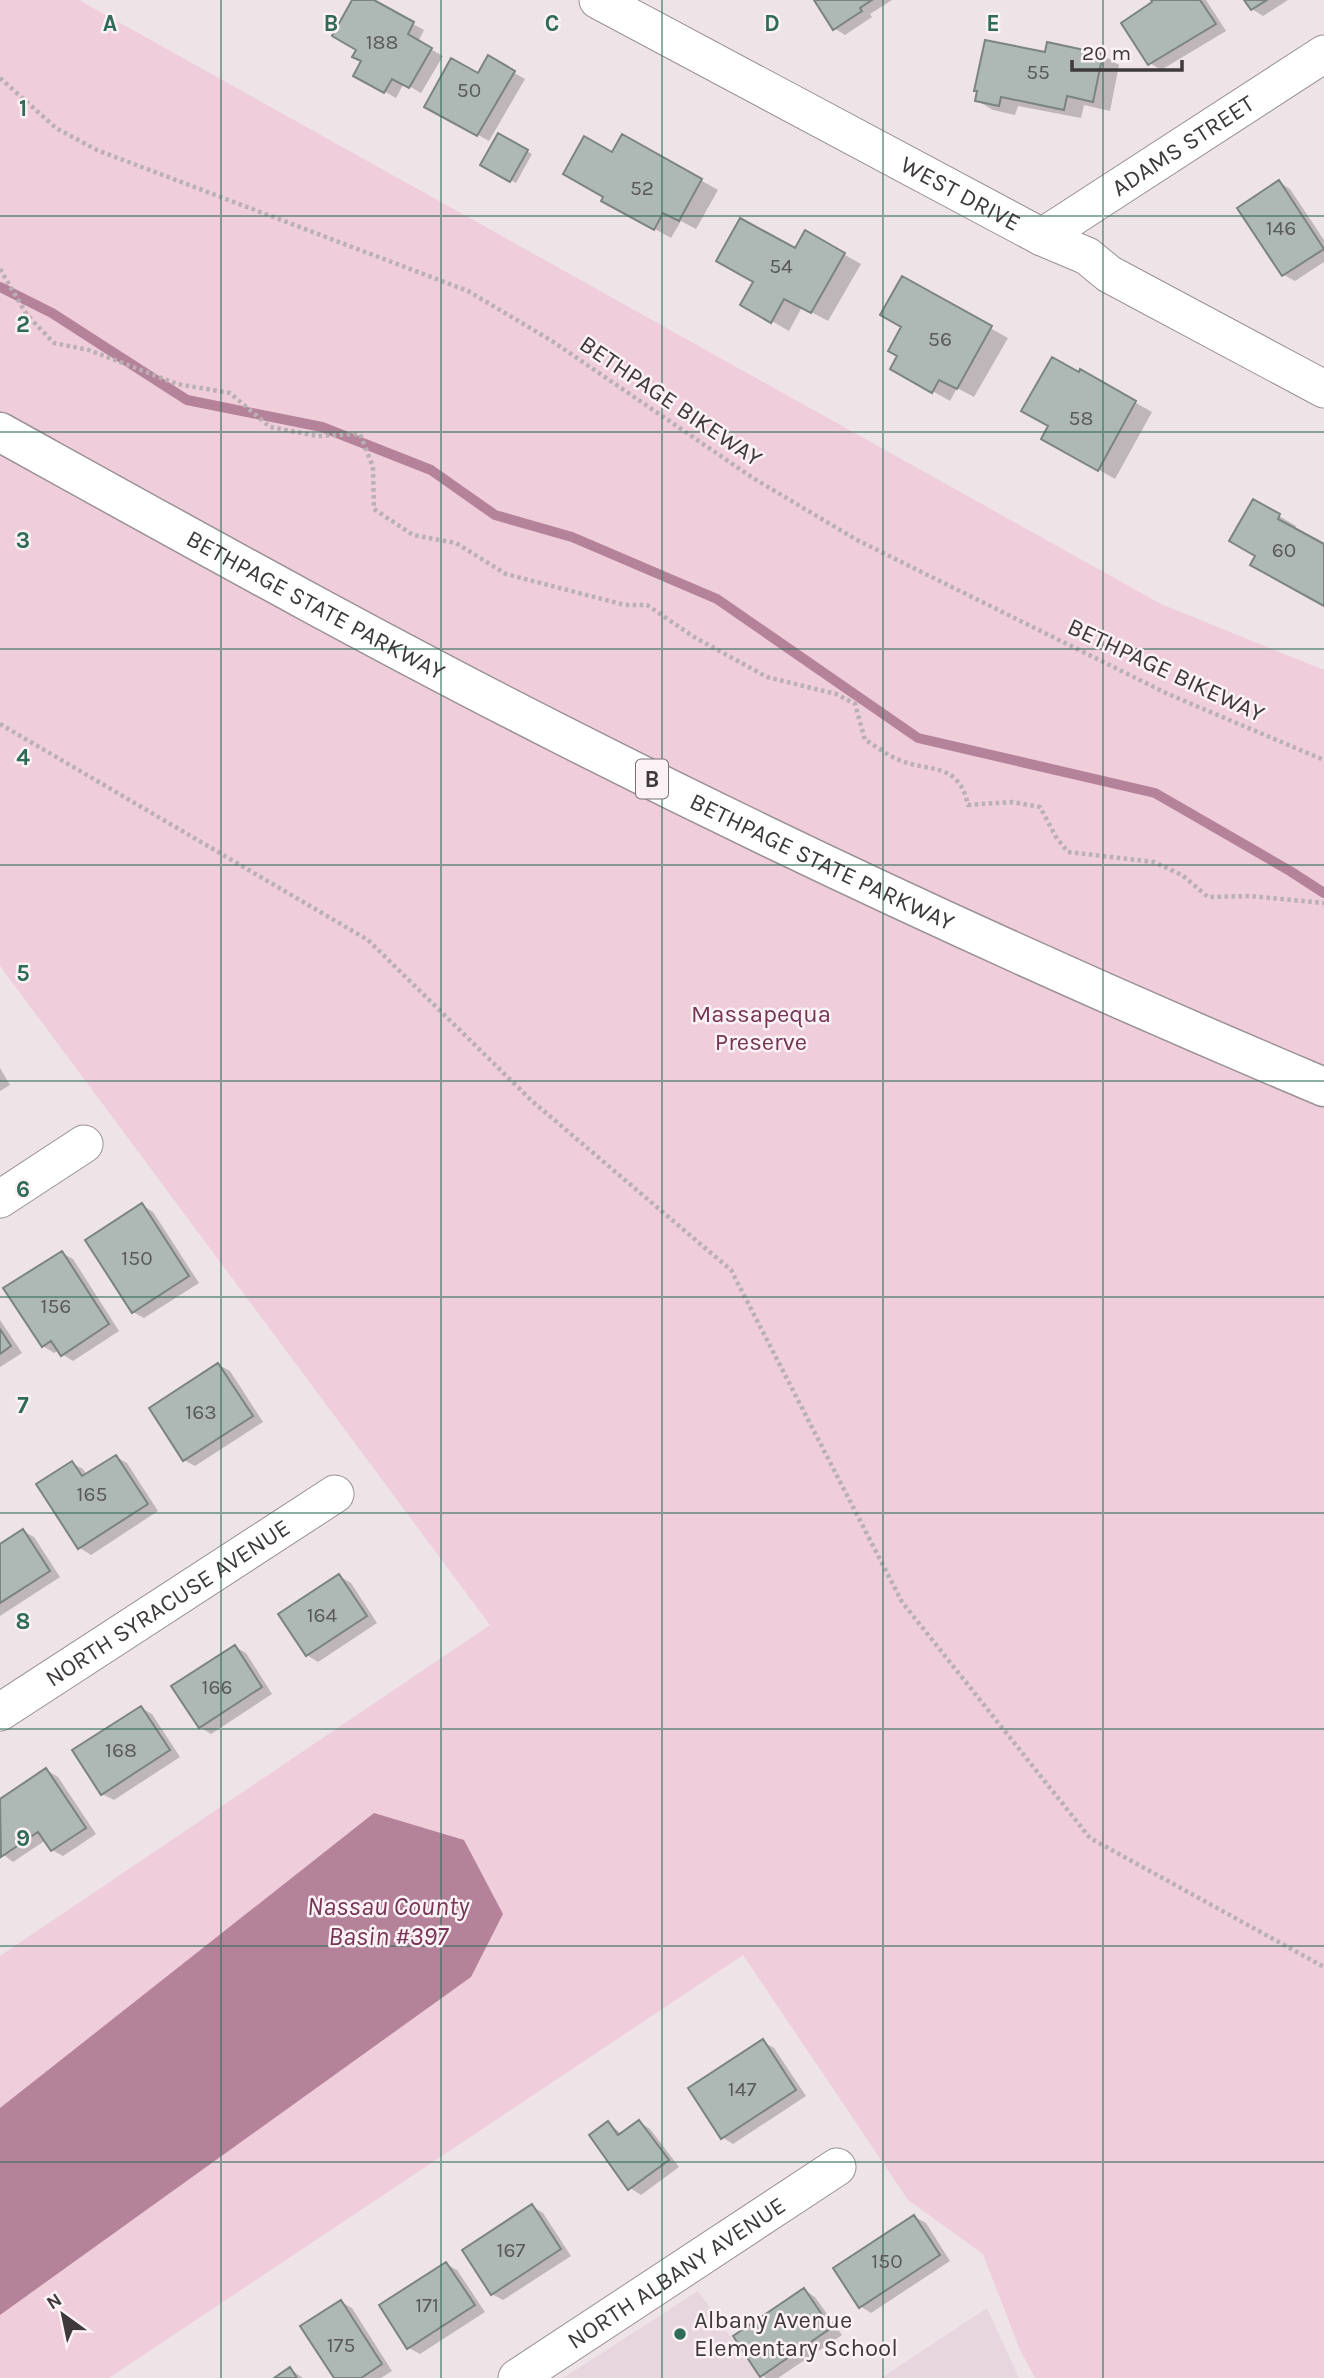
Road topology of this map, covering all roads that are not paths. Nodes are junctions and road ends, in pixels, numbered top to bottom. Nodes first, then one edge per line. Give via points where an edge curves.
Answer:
1 (614, 3) edge
2 (1324, 54) edge
3 (1042, 237) junction
4 (1324, 389) edge
5 (0, 432) edge
6 (1324, 1087) edge
7 (84, 1144) dead end
8 (0, 1199) edge
9 (335, 1494) dead end
10 (0, 1712) edge
11 (837, 2167) dead end
12 (517, 2378) edge

1 - 3 street, WEST DRIVE
2 - 3 street, ADAMS STREET
3 - 4 street, WEST DRIVE via 1087,256 1109,274
5 - 6 highway, BETHPAGE STATE PARKWAY / B via 564,736 878,888
7 - 8 street
9 - 10 street, NORTH SYRACUSE AVENUE
11 - 12 street, NORTH ALBANY AVENUE

